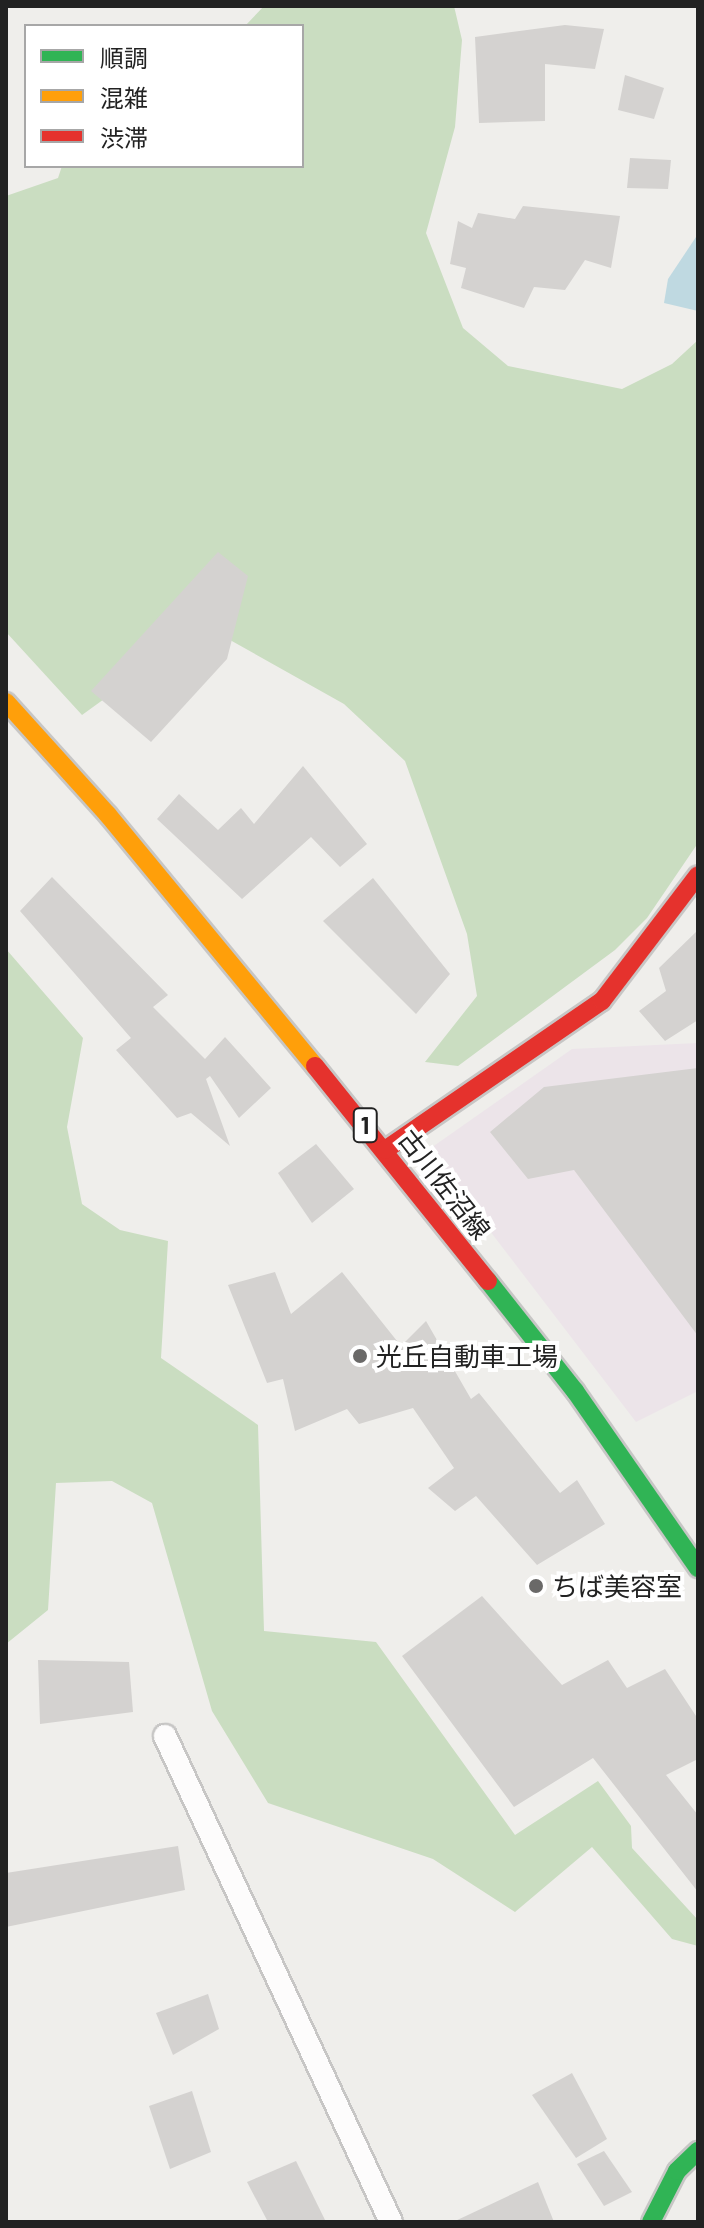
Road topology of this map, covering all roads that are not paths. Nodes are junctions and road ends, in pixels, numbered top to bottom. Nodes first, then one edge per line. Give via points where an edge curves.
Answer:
1 (6, 702) edge
2 (698, 875) edge
3 (385, 1150) junction
4 (698, 1568) edge
5 (165, 1736) dead end
6 (698, 2151) edge
7 (391, 2222) edge
8 (651, 2222) edge

1 - 3 main road, 古川佐沼線 / 1 via 108,815
2 - 3 main road via 602,1001
3 - 4 main road, 古川佐沼線 / 1 via 575,1391
5 - 7 lane
6 - 8 main road via 677,2171

